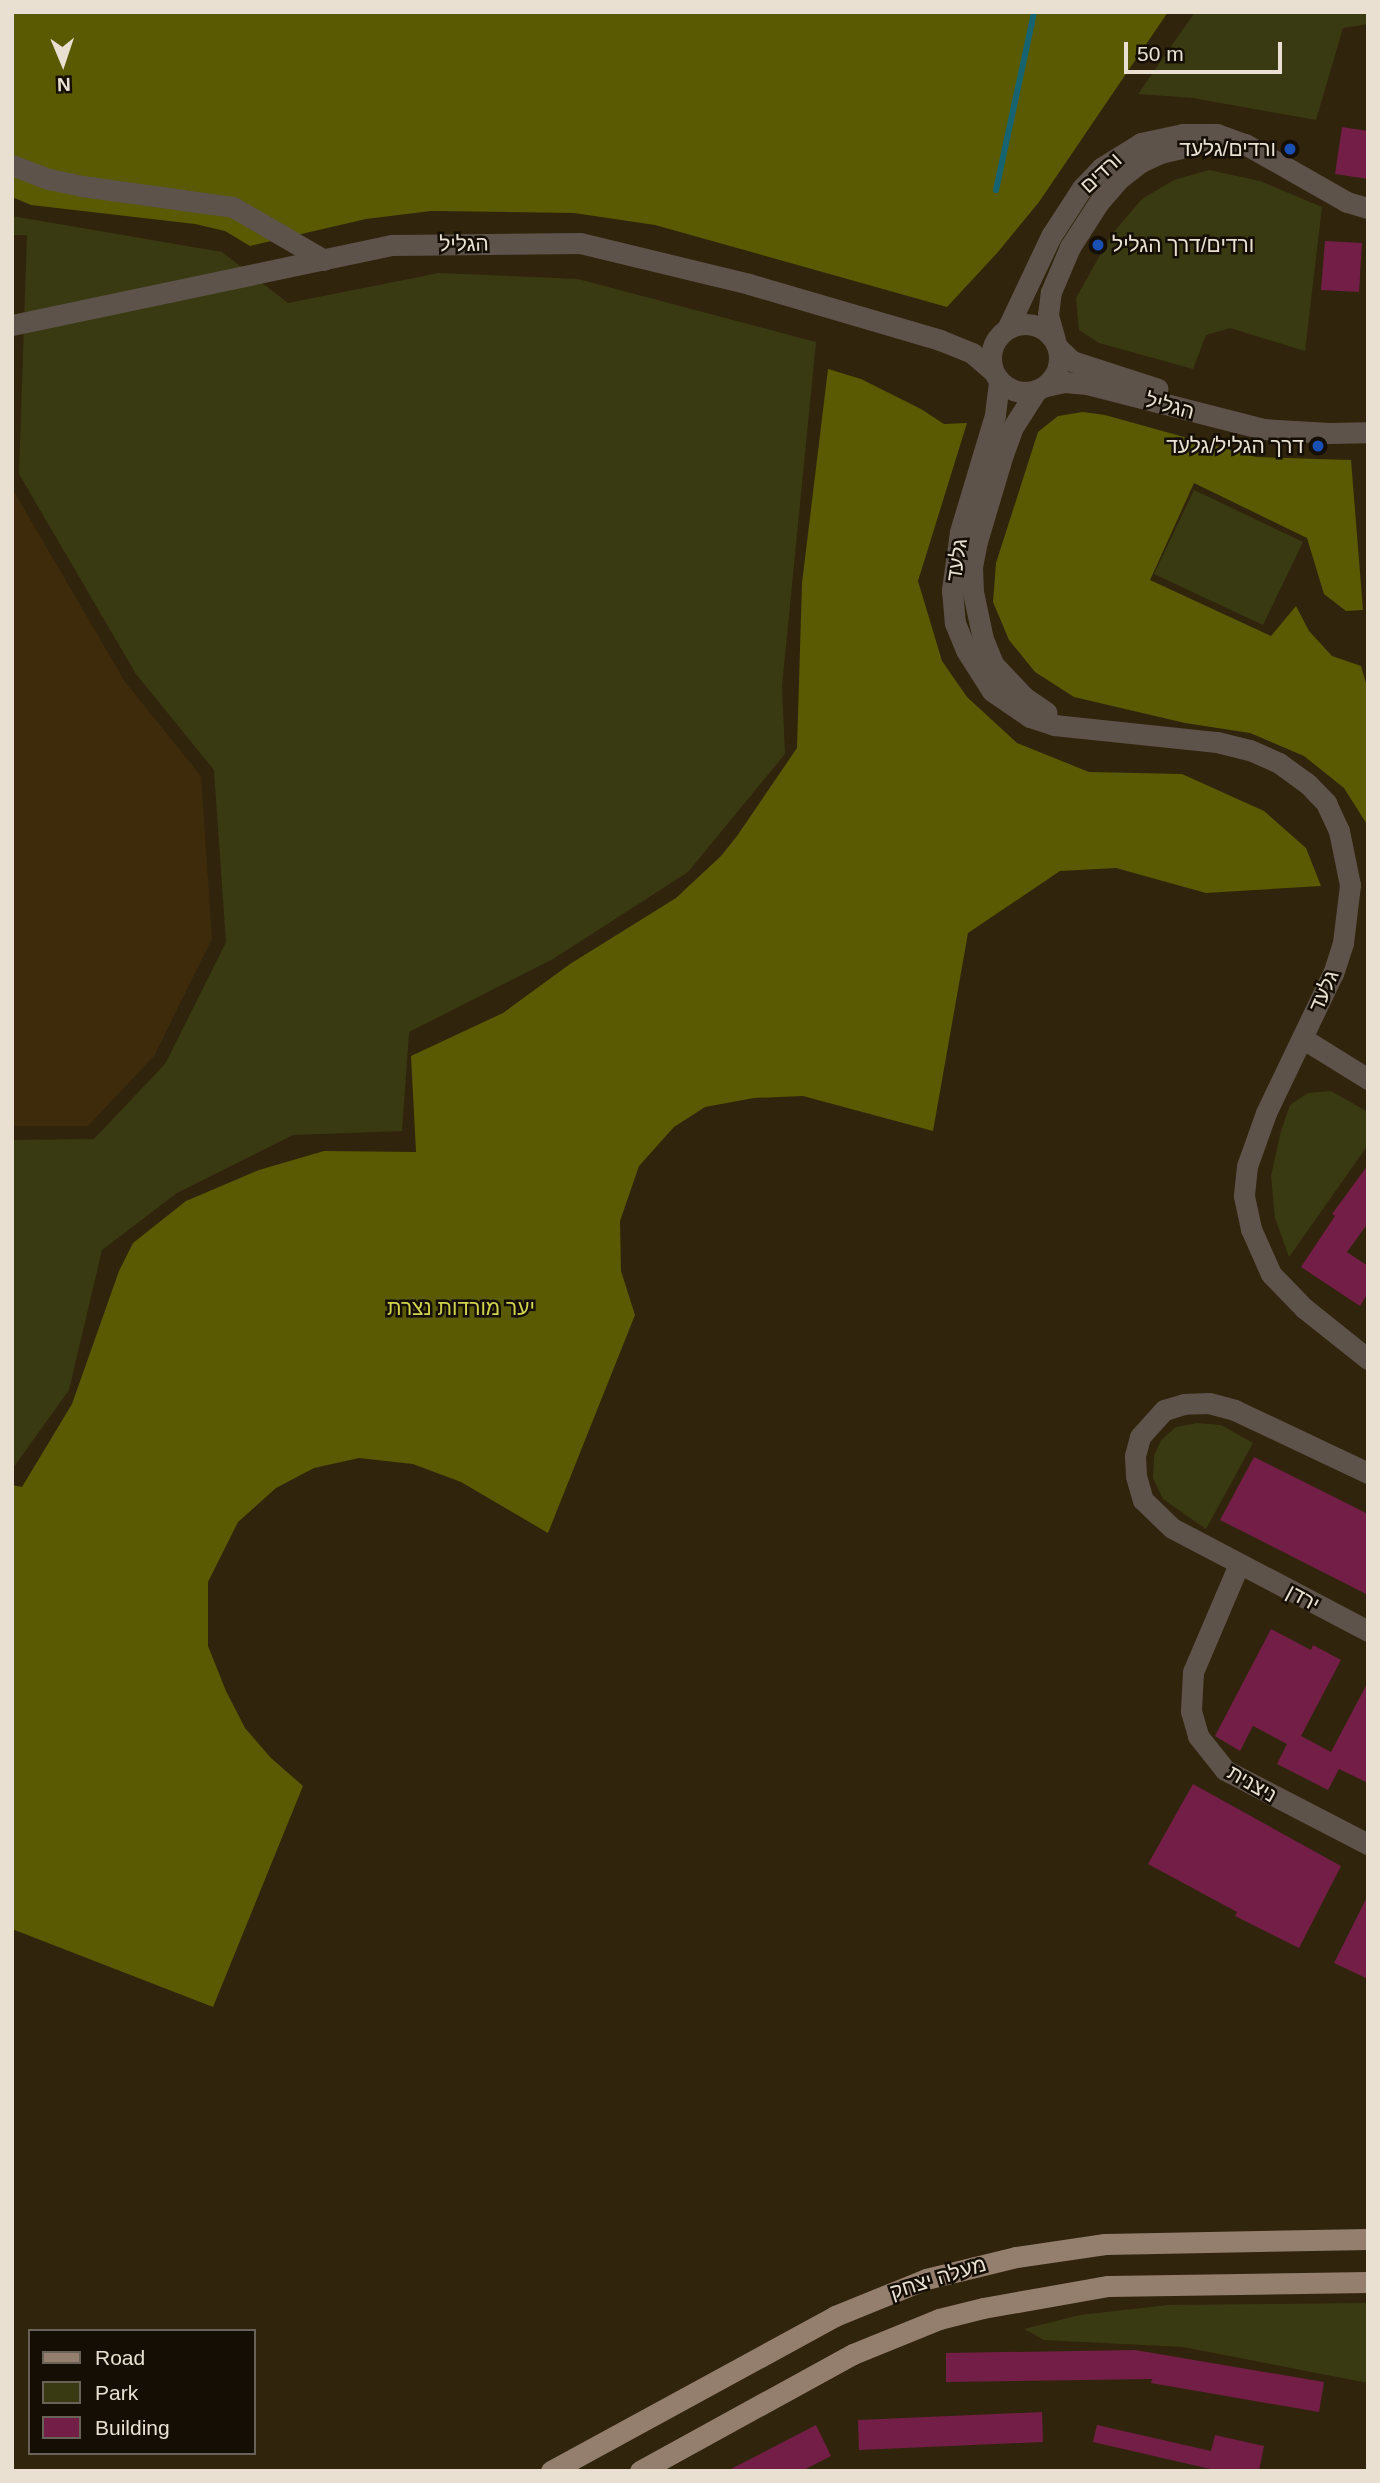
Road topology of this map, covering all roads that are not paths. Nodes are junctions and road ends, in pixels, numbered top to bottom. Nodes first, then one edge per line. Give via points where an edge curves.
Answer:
1 (1268, 159) junction
2 (12, 165) edge
3 (1368, 208) edge
4 (324, 260) junction
5 (12, 325) edge
6 (913, 331) junction
7 (1002, 333) junction
8 (1056, 344) junction
9 (996, 377) junction
10 (1041, 389) junction
11 (1294, 432) junction
12 (1368, 432) edge
13 (1108, 731) junction
14 (1302, 1038) junction
15 (1368, 1079) edge
16 (1368, 1359) edge
17 (1368, 1473) edge
18 (1239, 1564) junction
19 (1368, 1631) edge
20 (1368, 1844) edge
21 (1368, 2239) edge
22 (1368, 2282) edge
23 (551, 2471) edge
24 (640, 2471) edge

1 - 3 street, ורדים via 1347,202
1 - 7 street, ורדים via 1217,134 1162,136 1123,151 1101,168 1065,213
1 - 8 street, ורדים via 1210,143 1185,145 1141,162 1119,179 1084,225 1057,274 1048,314
2 - 4 street via 82,186 233,207
4 - 5 street, הגליל
4 - 6 street, הגליל via 392,246 580,243 749,284
6 - 7 street, הגליל via 962,337
6 - 9 street, הגליל via 972,353
7 - 8 street via 1031,324 1047,331
7 - 9 street via 992,348
8 - 10 street via 1060,363 1055,377
8 - 11 street, הגליל via 1065,356 1085,366
9 - 10 street via 1012,391
9 - 13 street, גלעד via 995,415 954,564 954,623 992,691 1009,705 1054,725
10 - 11 street, הגליל via 1065,382 1087,384 1220,420
10 - 13 street, גלעד via 1013,426 977,541 972,566 975,614 993,664 1024,697 1051,715
11 - 12 street, הגליל
13 - 14 street, גלעד via 1217,742 1250,750 1307,783 1326,803 1347,859 1349,913 1333,973
14 - 15 street
14 - 16 street, גלעד via 1255,1140 1244,1196 1254,1239 1271,1274 1304,1308
17 - 18 street, ירדן via 1235,1410 1209,1403 1164,1410 1140,1437 1135,1456 1143,1500 1172,1528
18 - 19 street, ירדן
18 - 20 street, ניצנית via 1193,1672 1191,1711 1198,1735 1225,1770
21 - 23 main road, מעלה יצחק via 1105,2244 1016,2257 926,2278 835,2316
22 - 24 main road, מעלה יצחק via 1108,2287 939,2319 853,2354

